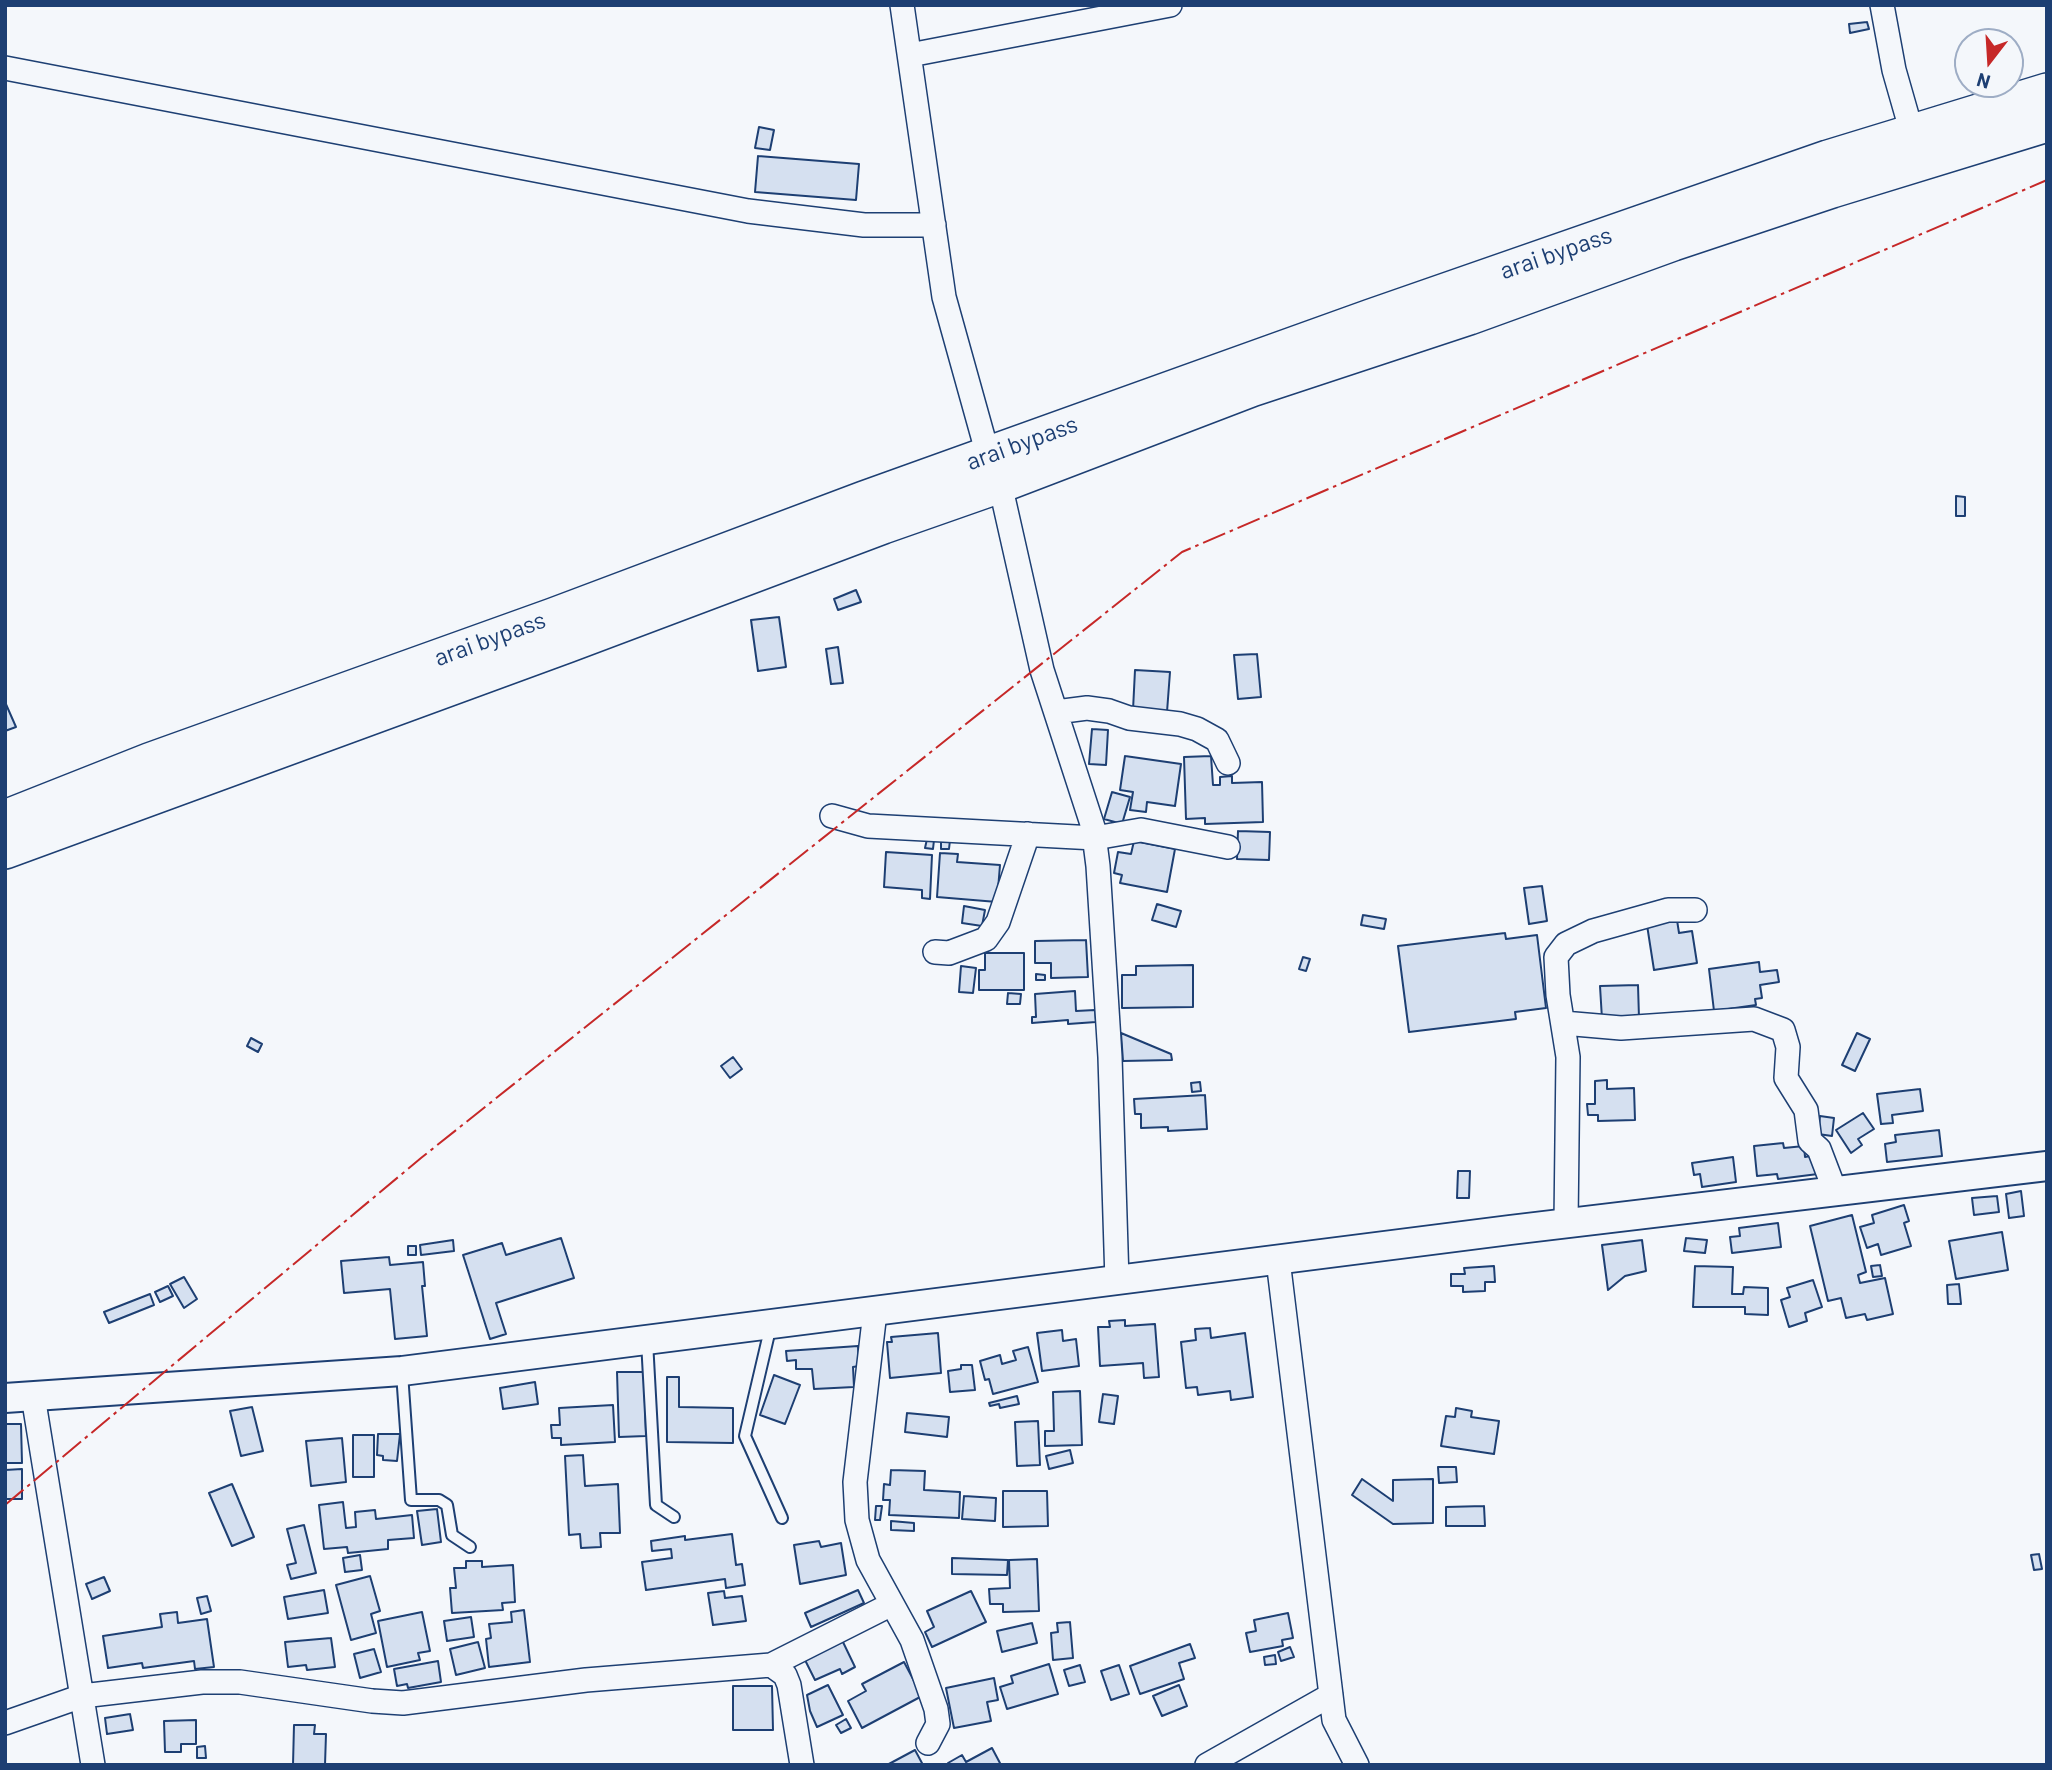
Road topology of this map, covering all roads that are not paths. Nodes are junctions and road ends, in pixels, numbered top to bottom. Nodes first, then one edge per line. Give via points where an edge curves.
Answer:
1 (902, 5) edge
2 (1170, 5) edge
3 (1882, 5) edge
4 (909, 55) junction
5 (5, 68) edge
6 (2047, 92) edge
7 (2047, 123) edge
8 (1912, 133) junction
9 (934, 225) junction
10 (994, 470) junction
11 (1056, 712) junction
12 (1228, 763) dead end
13 (832, 816) dead end
14 (5, 819) edge
15 (1028, 834) junction
16 (1095, 838) junction
17 (1228, 847) dead end
18 (5, 850) edge
19 (1695, 909) dead end
20 (935, 952) dead end
21 (1563, 1023) junction
22 (2047, 1166) edge
23 (1835, 1191) junction
24 (1566, 1223) junction
25 (1278, 1260) junction
26 (1117, 1281) junction
27 (875, 1312) junction
28 (771, 1325) junction
29 (647, 1341) junction
30 (402, 1371) junction
31 (33, 1396) junction
32 (5, 1398) edge
33 (674, 1517) dead end
34 (782, 1518) dead end
35 (470, 1547) dead end
36 (892, 1604) junction
37 (771, 1665) junction
38 (1331, 1695) junction
39 (82, 1696) junction
40 (5, 1723) edge
41 (929, 1743) dead end
42 (93, 1765) edge
43 (802, 1765) edge
44 (1207, 1765) edge
45 (1357, 1765) edge

1 - 4 street
2 - 4 street
3 - 8 street
4 - 9 street
5 - 9 street via 748,211 864,226
6 - 8 highway, arai bypass
7 - 10 highway, arai bypass via 1832,189 1469,316
8 - 10 highway, arai bypass via 1544,256
9 - 10 street via 944,297
10 - 11 street
10 - 14 highway, arai bypass via 566,612 149,762
10 - 18 highway, arai bypass via 883,525
11 - 12 street via 1087,708 1197,729 1217,740
11 - 16 street
13 - 15 street via 868,826
15 - 16 street
15 - 20 street via 998,922 986,939 949,953
16 - 17 street via 1141,830
16 - 26 street via 1110,1057
19 - 21 street via 1668,910 1593,931 1566,944 1556,957
21 - 23 street via 1621,1028 1754,1019 1783,1030 1788,1047 1786,1078 1806,1110 1810,1141 1819,1149
21 - 24 street via 1568,1057
22 - 23 street
23 - 24 street
24 - 25 street
25 - 26 street
25 - 38 street
26 - 27 street
27 - 28 street
27 - 36 street via 855,1495 868,1560
28 - 29 street
28 - 34 lane via 745,1436
29 - 30 street
29 - 33 lane via 656,1505
30 - 31 street
30 - 35 lane via 411,1500 439,1500 447,1505 452,1535
31 - 32 street
31 - 39 street
36 - 37 street
36 - 41 street via 912,1640 936,1709 938,1724
37 - 39 street via 586,1680 403,1703 240,1682
37 - 43 street via 785,1675 789,1685
38 - 44 street
38 - 45 street via 1334,1720
39 - 40 street
39 - 42 street

